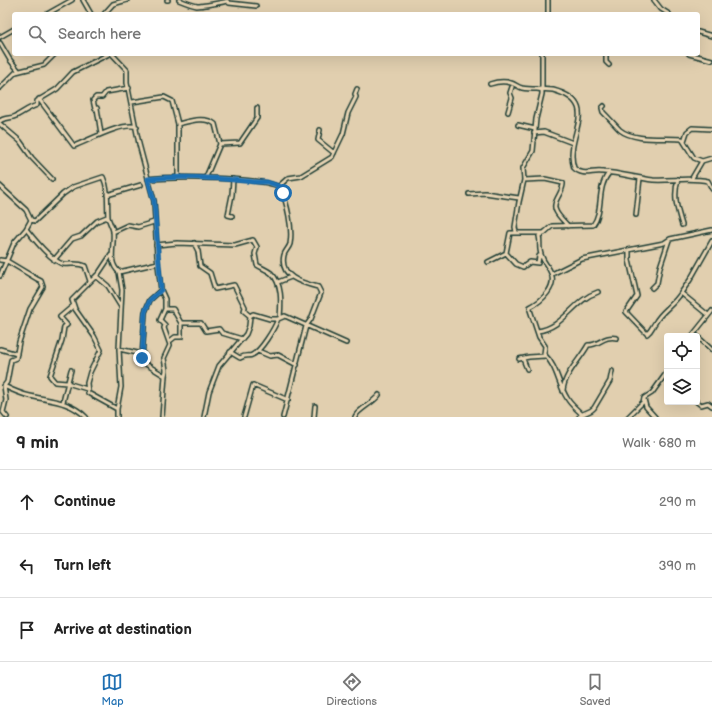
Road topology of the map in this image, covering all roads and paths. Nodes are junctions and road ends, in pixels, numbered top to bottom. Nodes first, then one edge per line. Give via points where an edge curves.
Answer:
1 (72, 0) edge
2 (83, 0) edge
3 (113, 0) edge
4 (127, 0) edge
5 (179, 0) edge
6 (548, 0) edge
7 (654, 0) edge
8 (113, 4) junction
9 (256, 6) dead end
10 (51, 12) edge
11 (90, 12) edge
12 (106, 12) edge
13 (548, 12) edge
14 (666, 12) edge
15 (12, 30) edge
16 (700, 33) edge
17 (712, 36) edge
18 (0, 37) edge
19 (0, 43) edge
20 (53, 56) edge
21 (105, 56) edge
22 (114, 56) edge
23 (542, 56) edge
24 (606, 56) edge
25 (697, 56) edge
26 (712, 60) edge
27 (609, 65) dead end
28 (17, 71) junction
29 (490, 84) dead end
30 (515, 86) junction
31 (0, 88) edge
32 (128, 88) junction
33 (357, 89) dead end
34 (542, 90) junction
35 (39, 99) junction
36 (132, 102) junction
37 (604, 106) dead end
38 (257, 108) dead end
39 (508, 112) dead end
40 (1, 123) edge
41 (178, 124) junction
42 (518, 125) dead end
43 (137, 128) junction
44 (712, 129) edge
45 (320, 130) dead end
46 (534, 131) junction
47 (101, 134) junction
48 (684, 141) junction
49 (573, 143) junction
50 (220, 144) junction
51 (334, 153) junction
52 (712, 158) edge
53 (702, 161) junction
54 (609, 173) junction
55 (178, 177) junction
56 (206, 177) junction
57 (640, 178) junction
58 (692, 178) junction
59 (52, 179) dead end
60 (148, 179) junction
61 (233, 179) junction
62 (678, 179) junction
63 (524, 180) junction
64 (141, 185) dead end
65 (0, 186) edge
66 (279, 186) junction
67 (712, 188) edge
68 (469, 194) dead end
69 (107, 195) junction
70 (519, 198) junction
71 (636, 215) dead end
72 (232, 216) dead end
73 (31, 220) junction
74 (109, 220) junction
75 (154, 222) junction
76 (682, 225) dead end
77 (568, 226) junction
78 (26, 229) junction
79 (712, 230) edge
80 (113, 232) junction
81 (516, 232) junction
82 (543, 233) junction
83 (669, 240) junction
84 (712, 241) edge
85 (194, 244) junction
86 (156, 245) junction
87 (629, 251) junction
88 (506, 253) junction
89 (112, 255) junction
90 (542, 257) junction
91 (0, 260) edge
92 (54, 260) junction
93 (7, 261) junction
94 (158, 262) junction
95 (488, 262) dead end
96 (119, 272) junction
97 (552, 274) junction
98 (0, 276) edge
99 (96, 276) junction
100 (291, 277) junction
101 (90, 281) junction
102 (278, 282) junction
103 (652, 288) dead end
104 (161, 290) junction
105 (598, 292) dead end
106 (681, 293) junction
107 (73, 306) junction
108 (121, 307) junction
109 (165, 309) junction
110 (712, 311) edge
111 (708, 315) junction
112 (250, 316) junction
113 (279, 319) junction
114 (181, 322) junction
115 (306, 326) junction
116 (537, 331) junction
117 (697, 333) edge
118 (617, 338) dead end
119 (242, 339) junction
120 (700, 340) edge
121 (170, 341) junction
122 (346, 343) dead end
123 (0, 349) edge
124 (119, 349) junction
125 (712, 350) edge
126 (258, 351) junction
127 (230, 352) junction
128 (17, 354) junction
129 (142, 354) junction
130 (546, 356) junction
131 (297, 364) junction
132 (527, 369) dead end
133 (71, 370) dead end
134 (612, 371) dead end
135 (165, 376) junction
136 (664, 377) edge
137 (67, 383) junction
138 (564, 384) junction
139 (559, 385) junction
140 (4, 386) junction
141 (87, 389) junction
142 (563, 391) junction
143 (379, 395) dead end
144 (644, 398) junction
145 (288, 400) junction
146 (63, 402) junction
147 (700, 404) edge
148 (315, 406) dead end
149 (712, 406) edge
150 (117, 409) junction
151 (581, 414) junction
152 (3, 415) edge
153 (86, 417) edge
154 (117, 417) edge
155 (162, 417) edge
156 (204, 417) edge
157 (244, 417) edge
158 (283, 417) edge
159 (314, 417) edge
160 (355, 417) edge
161 (578, 417) edge
162 (584, 417) edge
163 (628, 417) edge
164 (655, 417) edge

1 - 10 street
2 - 11 street
3 - 8 street
4 - 8 street
5 - 9 street via 196,6 220,4 227,0 235,5
6 - 13 street
7 - 14 street
8 - 12 street
15 - 18 street
16 - 17 street
19 - 28 street
20 - 28 street via 44,65
21 - 35 street via 70,74 58,89
22 - 32 street via 126,68
23 - 34 street
24 - 27 street
25 - 26 street
28 - 31 street
29 - 30 street via 500,81
30 - 34 street
30 - 39 street via 510,93 512,98
32 - 36 street
32 - 47 street via 106,92 94,100
33 - 51 street
34 - 46 street
34 - 49 street via 552,90 572,97 578,104 580,123
35 - 40 street via 37,105 26,108 16,117
35 - 47 street via 74,146
36 - 41 street via 164,97 172,101
36 - 43 street
37 - 48 street via 603,112 624,132 661,140
38 - 50 street via 257,118 240,143
40 - 59 street
41 - 50 street via 195,120 212,121 216,126
41 - 55 street
42 - 46 street
43 - 47 street via 126,127
43 - 60 street
44 - 48 street via 692,128 687,132
45 - 51 street via 318,140
46 - 49 street
46 - 63 street via 534,151 523,168
48 - 53 street via 694,158
49 - 54 street via 573,165 576,170
50 - 56 street
51 - 66 street via 307,173 285,180
52 - 53 street
53 - 58 street
54 - 57 street
54 - 77 street via 603,182 594,223 589,226
55 - 56 street
55 - 60 street
56 - 61 street
57 - 62 street
57 - 71 street
58 - 62 street
58 - 67 street via 708,181
60 - 75 street via 154,201
61 - 66 street via 264,181
61 - 72 street via 228,214
62 - 76 street via 675,189 676,204
63 - 70 street
63 - 77 street via 545,179 563,183 563,189 554,207
64 - 69 street
65 - 73 street via 26,210
66 - 100 street via 290,222 290,244 284,256 286,269
68 - 70 street via 485,192
69 - 73 street via 103,177 74,187 35,221
69 - 74 street
70 - 81 street
73 - 78 street
74 - 80 street
74 - 92 street via 107,217 97,221 81,236 72,239
75 - 80 street via 138,227 128,225
75 - 86 street
77 - 82 street via 552,226
78 - 92 street
78 - 93 street via 14,244
79 - 83 street
80 - 89 street
81 - 82 street
81 - 88 street via 509,234
82 - 90 street via 539,236
83 - 87 street
83 - 103 street via 657,283
84 - 106 street
85 - 86 street
85 - 102 street via 234,245 253,240 257,247 255,254 258,265
85 - 112 street via 198,251 200,266 210,273 215,289 234,285 245,307 244,311
86 - 94 street
87 - 97 street via 582,259
87 - 106 street via 637,296 626,312 647,334
88 - 90 street via 516,264 523,267 530,262 538,263 539,256
88 - 95 street
89 - 96 street via 115,269
89 - 99 street
90 - 97 street
91 - 93 street
92 - 101 street via 85,266
93 - 98 street
93 - 128 street via 40,281 43,287 30,310
94 - 96 street
94 - 104 street
96 - 108 street
97 - 116 street via 551,288 538,303 530,307
99 - 101 street
99 - 108 street via 108,286
100 - 102 street
100 - 115 street via 302,284 318,287 321,291
101 - 107 street via 74,297
102 - 113 street via 281,297
104 - 109 street via 165,299
104 - 129 street via 150,300 145,312
105 - 116 street via 582,300 558,324
106 - 111 street
107 - 137 street via 60,317 67,325 64,327 50,376 55,382
107 - 141 street via 94,336 100,350 90,372
108 - 124 street
109 - 114 street via 173,309
109 - 121 street via 160,321
110 - 111 street
111 - 117 street
112 - 113 street via 253,314 264,319
112 - 119 street via 248,330
113 - 115 street via 285,316
113 - 126 street via 275,329
114 - 119 street via 201,323 206,332 219,329 222,333
114 - 121 street via 180,337
115 - 122 street
115 - 131 street
116 - 130 street via 545,346
118 - 138 street via 609,337 588,346
119 - 127 street
120 - 125 street
121 - 135 street via 164,358
123 - 128 street
124 - 129 street
124 - 150 street via 121,386
126 - 127 street via 240,358
126 - 131 street via 269,356 278,355
127 - 156 street via 219,366 210,388
128 - 140 street via 16,358 11,360
129 - 135 street via 144,363
130 - 132 street via 521,359
130 - 139 street via 556,371
131 - 145 street
133 - 137 street
134 - 151 street via 610,381 592,411
135 - 155 street
136 - 144 street via 652,393
137 - 141 street
137 - 146 street
138 - 139 street
138 - 142 street
139 - 142 street
140 - 146 street via 29,396
140 - 152 street via 6,400
141 - 150 street via 89,394
142 - 151 street via 569,402
143 - 160 street via 369,406 356,413
144 - 163 street
144 - 164 street via 646,407
145 - 157 street via 253,385
145 - 158 street
146 - 153 street via 78,409
147 - 149 street via 708,403
148 - 159 street
150 - 154 street
151 - 161 street
151 - 162 street

